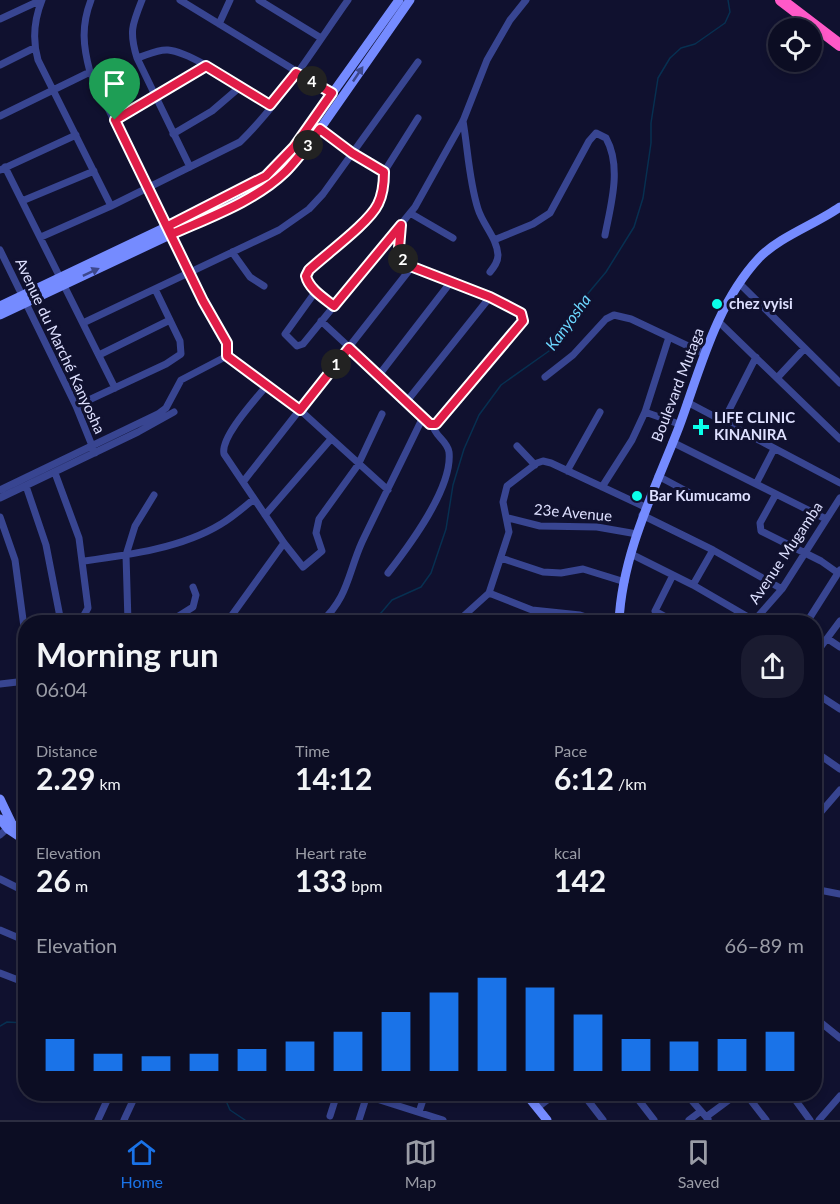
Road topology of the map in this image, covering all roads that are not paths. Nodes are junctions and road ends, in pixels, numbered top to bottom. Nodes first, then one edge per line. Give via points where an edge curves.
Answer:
1 (41, 0) edge
2 (91, 0) edge
3 (142, 0) edge
4 (180, 0) edge
5 (230, 0) edge
6 (259, 0) edge
7 (276, 0) edge
8 (348, 0) edge
9 (399, 0) edge
10 (410, 0) edge
11 (526, 0) edge
12 (781, 0) edge
13 (272, 8) junction
14 (2, 16) edge
15 (219, 24) junction
16 (321, 38) junction
17 (838, 40) edge
18 (34, 48) junction
19 (137, 58) junction
20 (418, 62) dead end
21 (0, 65) edge
22 (206, 66) junction
23 (90, 72) junction
24 (296, 73) junction
25 (240, 87) junction
26 (53, 90) junction
27 (332, 93) junction
28 (156, 95) junction
29 (270, 105) junction
30 (0, 116) edge
31 (418, 118) dead end
32 (115, 120) junction
33 (463, 121) junction
34 (320, 129) junction
35 (173, 134) junction
36 (76, 135) junction
37 (352, 153) junction
38 (190, 167) junction
39 (2, 168) edge
40 (94, 171) junction
41 (384, 172) junction
42 (149, 187) junction
43 (22, 201) junction
44 (111, 206) junction
45 (840, 207) edge
46 (410, 213) junction
47 (401, 225) junction
48 (170, 230) junction
49 (605, 235) dead end
50 (41, 237) junction
51 (453, 238) dead end
52 (494, 240) junction
53 (232, 252) junction
54 (1, 254) edge
55 (411, 268) junction
56 (490, 272) dead end
57 (190, 273) junction
58 (63, 280) junction
59 (450, 283) junction
60 (740, 284) junction
61 (264, 286) dead end
62 (155, 289) junction
63 (316, 291) junction
64 (490, 297) junction
65 (24, 299) junction
66 (0, 306) edge
67 (334, 306) junction
68 (0, 315) edge
69 (170, 320) junction
70 (321, 321) junction
71 (719, 322) junction
72 (82, 323) junction
73 (669, 337) junction
74 (349, 348) junction
75 (804, 349) junction
76 (705, 354) junction
77 (99, 355) junction
78 (227, 356) junction
79 (756, 357) junction
80 (379, 375) junction
81 (545, 377) dead end
82 (777, 378) junction
83 (840, 382) edge
84 (268, 384) junction
85 (115, 388) junction
86 (408, 401) junction
87 (687, 402) junction
88 (76, 406) junction
89 (300, 410) junction
90 (174, 412) dead end
91 (600, 412) dead end
92 (645, 412) junction
93 (381, 414) dead end
94 (423, 417) junction
95 (723, 422) junction
96 (680, 424) junction
97 (433, 425) junction
98 (838, 433) edge
99 (332, 439) junction
100 (672, 442) junction
101 (92, 445) junction
102 (517, 446) dead end
103 (774, 449) junction
104 (95, 453) junction
105 (358, 465) junction
106 (535, 465) junction
107 (567, 471) junction
108 (55, 473) junction
109 (658, 476) junction
110 (243, 482) junction
111 (840, 483) edge
112 (756, 484) junction
113 (26, 486) junction
114 (602, 487) junction
115 (0, 490) edge
116 (388, 490) junction
117 (688, 492) dead end
118 (776, 494) junction
119 (154, 495) dead end
120 (0, 498) edge
121 (840, 498) edge
122 (255, 499) junction
123 (644, 511) junction
124 (265, 515) junction
125 (0, 517) edge
126 (508, 518) junction
127 (826, 519) junction
128 (637, 534) junction
129 (284, 543) junction
130 (713, 550) junction
131 (804, 552) junction
132 (126, 555) junction
133 (633, 555) junction
134 (501, 558) junction
135 (84, 561) junction
136 (839, 572) edge
137 (388, 573) dead end
138 (673, 575) junction
139 (625, 582) junction
140 (693, 585) junction
141 (193, 587) dead end
142 (782, 589) junction
143 (489, 593) junction
144 (542, 612) junction
145 (762, 614) edge
146 (23, 615) edge
147 (61, 615) edge
148 (84, 615) edge
149 (128, 615) edge
150 (182, 615) edge
151 (232, 615) edge
152 (327, 615) edge
153 (465, 615) edge
154 (541, 615) edge
155 (557, 615) edge
156 (620, 615) edge
157 (662, 615) edge
158 (742, 615) edge
159 (811, 615) edge
160 (840, 621) edge
161 (828, 639) junction
162 (822, 646) edge
163 (840, 647) edge
164 (18, 682) edge
165 (0, 684) edge
166 (822, 697) edge
167 (840, 709) edge
168 (822, 757) edge
169 (840, 769) edge
170 (840, 790) edge
171 (0, 799) edge
172 (822, 806) edge
173 (0, 819) edge
174 (6, 829) edge
175 (0, 879) edge
176 (18, 888) edge
177 (822, 891) edge
178 (840, 894) edge
179 (0, 930) edge
180 (18, 938) edge
181 (0, 973) edge
182 (18, 980) edge
183 (822, 1023) edge
184 (840, 1038) edge
185 (840, 1096) edge
186 (107, 1101) edge
187 (133, 1101) edge
188 (335, 1101) edge
189 (363, 1101) edge
190 (385, 1101) edge
191 (423, 1101) edge
192 (532, 1101) edge
193 (545, 1101) edge
194 (588, 1101) edge
195 (639, 1101) edge
196 (692, 1101) edge
197 (727, 1101) edge
198 (751, 1101) edge
199 (796, 1101) edge
200 (537, 1107) junction
201 (419, 1112) junction
202 (330, 1116) dead end
203 (705, 1116) edge
204 (99, 1120) edge
205 (124, 1120) edge
206 (359, 1120) edge
207 (443, 1120) edge
208 (547, 1120) edge
209 (603, 1120) edge
210 (654, 1120) edge
211 (689, 1120) edge
212 (766, 1120) edge
213 (810, 1120) edge
214 (819, 1120) edge

1 - 14 street
1 - 18 street
2 - 23 street via 82,36
3 - 19 street via 131,30
4 - 15 street
5 - 15 street
6 - 13 street
7 - 13 street
8 - 16 street
9 - 27 street
34 -> 10 street
11 - 33 street via 487,60
12 - 17 highway
13 - 16 street
15 - 24 street
16 - 24 street
18 - 21 street
18 - 26 street
19 - 22 street via 166,49
19 - 28 street
20 - 37 street
22 - 25 street
22 - 28 street
23 - 26 street
23 - 32 street
24 - 27 street
24 - 29 street
25 - 29 street
25 - 35 street via 212,111
26 - 30 street
26 - 36 street
27 - 48 street via 294,147 266,176
28 - 32 street
28 - 35 street
29 - 38 street via 240,142
31 - 41 street
32 - 42 street
33 - 46 street
33 - 52 street via 477,206
34 - 37 street
34 - 48 street via 273,183 252,196
35 - 38 street
36 - 39 street
36 - 40 street
37 - 41 street
37 - 53 street via 309,209 279,230
38 - 42 street
39 - 43 street
40 - 43 street
40 - 44 street
41 - 63 street via 377,206 306,276
42 - 44 street
42 - 48 street
43 - 50 street
44 - 50 street
45 - 60 street, Boulevard Mutaga via 760,257
46 - 47 street
46 - 51 street
47 - 55 street via 399,248 405,264
47 - 67 street
48 - 57 street
48 - 58 street
49 - 52 street via 614,155 606,138 596,134 550,213
50 - 58 street
52 - 56 street via 498,260
53 - 57 street
53 - 61 street via 250,277
54 - 65 street, Avenue du Marché Kanyosha
55 - 59 street
55 - 74 street
57 - 62 street
57 - 78 street via 227,343
58 - 65 street
58 - 72 street
59 - 64 street
59 - 80 street
60 - 71 street, Boulevard Mutaga
60 - 75 street
62 - 69 street
62 - 72 street
63 - 67 street
63 - 70 street via 285,334 300,346
64 - 86 street
64 - 97 street via 521,313 523,321
65 - 66 street
65 - 68 street
65 - 88 street, Avenue du Marché Kanyosha
67 - 70 street
69 - 77 street
69 - 85 street via 180,341 181,354
70 - 74 street
71 - 76 street, Boulevard Mutaga
71 - 79 street
72 - 77 street
73 - 76 street
73 - 81 street via 614,315
73 - 92 street
74 - 80 street
74 - 89 street
75 - 82 street
75 - 83 street
76 - 87 street, Boulevard Mutaga
77 - 85 street
78 - 84 street
78 - 101 street via 181,380 166,408 158,414
79 - 82 street
79 - 95 street
80 - 86 street
82 - 98 street
84 - 89 street
84 - 110 street via 224,443 224,454
85 - 88 street
86 - 94 street
87 - 95 street
87 - 96 street, Boulevard Mutaga
88 - 101 street, Avenue du Marché Kanyosha
89 - 99 street
89 - 110 street
90 - 104 street
91 - 107 street
92 - 96 street
92 - 114 street
93 - 105 street
94 - 97 street
94 - 116 street
95 - 103 street
96 - 100 street, Boulevard Mutaga
97 - 137 street via 449,453 446,473 414,539
99 - 105 street
99 - 124 street
100 - 109 street, Boulevard Mutaga
100 - 112 street
101 - 104 street, Avenue du Marché Kanyosha
101 - 115 street
102 - 106 street
103 - 111 street
103 - 112 street
104 - 108 street
105 - 116 street
105 - 129 street via 316,526 323,546 320,554 303,567
106 - 107 street via 543,461
106 - 126 street via 507,486 503,494
107 - 114 street
108 - 113 street
108 - 135 street
109 - 117 street
109 - 123 street, Boulevard Mutaga
110 - 122 street
112 - 118 street
113 - 120 street
113 - 147 street via 46,545
114 - 123 street
116 - 152 street via 354,561 343,596
118 - 127 street
118 - 131 street via 760,523 761,531
119 - 132 street via 131,536
121 - 127 street, Avenue Mugamba
122 - 124 street
122 - 132 street via 203,533
123 - 128 street, Boulevard Mutaga
123 - 130 street
124 - 129 street
125 - 146 street via 15,560
126 - 128 street, 23e Avenue via 540,526 597,527
126 - 134 street via 509,532
127 - 131 street, Avenue Mugamba
128 - 133 street, Boulevard Mutaga
129 - 151 street
130 - 140 street
130 - 142 street
131 - 136 street
131 - 142 street, Avenue Mugamba
132 - 135 street
132 - 149 street
133 - 138 street
133 - 139 street, Boulevard Mutaga
134 - 139 street via 543,572 583,569
134 - 143 street
135 - 148 street via 88,608
136 - 159 street
138 - 140 street
138 - 157 street via 655,611
139 - 156 street, Boulevard Mutaga
140 - 158 street
141 - 150 street via 193,607
142 - 145 street, Avenue Mugamba
143 - 144 street
143 - 153 street
144 - 154 street
144 - 155 street
160 - 161 street
161 - 162 street
161 - 163 street
164 - 165 street
166 - 167 street
168 - 169 street
170 - 172 street
171 - 174 street
173 - 174 street
175 - 176 street
177 - 178 street
179 - 180 street
181 - 182 street
183 - 184 street
185 - 214 street
186 - 204 street
187 - 205 street
188 - 202 street
189 - 206 street
190 - 201 street
191 - 201 street
192 - 200 street
193 - 200 street
194 - 209 street
195 - 210 street
196 - 203 street
197 - 203 street
198 - 212 street
199 - 213 street
200 - 208 street
201 - 207 street
203 - 211 street

